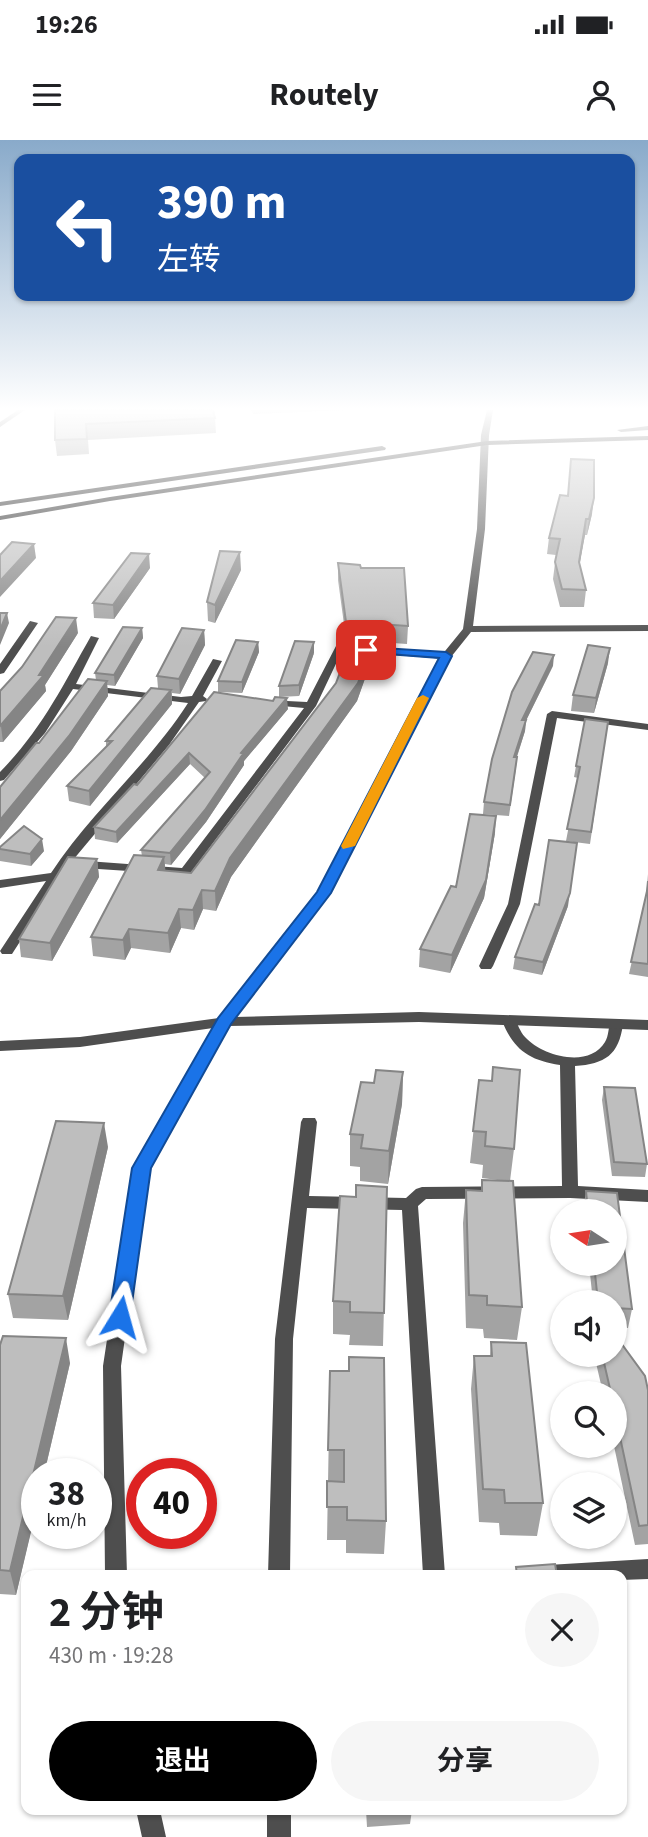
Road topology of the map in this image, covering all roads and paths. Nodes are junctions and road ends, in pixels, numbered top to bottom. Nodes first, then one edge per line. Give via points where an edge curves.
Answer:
1 (100, 489) edge
2 (166, 489) edge
3 (483, 489) edge
4 (0, 504) edge
5 (0, 518) edge
6 (33, 623) dead end
7 (648, 628) edge
8 (468, 629) junction
9 (94, 638) dead end
10 (446, 656) junction
11 (217, 661) dead end
12 (0, 671) edge
13 (71, 686) junction
14 (211, 698) edge
15 (197, 699) junction
16 (261, 701) edge
17 (311, 706) junction
18 (648, 727) edge
19 (0, 778) edge
20 (64, 863) junction
21 (56, 876) junction
22 (0, 884) edge
23 (7, 951) dead end
24 (486, 966) dead end
25 (509, 1021) junction
26 (224, 1022) junction
27 (616, 1024) junction
28 (648, 1025) edge
29 (0, 1046) edge
30 (567, 1061) junction
31 (309, 1122) dead end
32 (570, 1192) junction
33 (648, 1196) edge
34 (300, 1202) junction
35 (410, 1204) junction
36 (648, 1569) edge
37 (116, 1570) edge
38 (279, 1570) edge
39 (434, 1570) edge
40 (627, 1570) edge
41 (149, 1815) edge
42 (279, 1815) edge
43 (154, 1837) edge
44 (279, 1837) edge

1 - 4 main road
2 - 5 main road
3 - 8 street
6 - 12 street
7 - 8 street
8 - 10 street
9 - 13 street
10 - 17 street via 339,648
10 - 26 street via 324,893
11 - 15 street
13 - 15 street
13 - 19 street via 23,756
14 - 15 street
15 - 20 street via 166,743 92,822
16 - 17 street
17 - 20 street via 185,872
18 - 24 street via 552,714 514,904
20 - 21 street
21 - 22 street
21 - 23 street
25 - 26 street via 419,1017
25 - 27 street
25 - 30 street via 519,1043 532,1052
26 - 29 street via 80,1042
26 - 37 street via 141,1168 113,1366
27 - 28 street
27 - 30 street via 617,1036 601,1055
30 - 32 street
31 - 34 street
32 - 33 street
32 - 35 street via 422,1193
34 - 35 street
34 - 38 street via 285,1339
35 - 39 street
36 - 40 street
41 - 43 street
42 - 44 street

